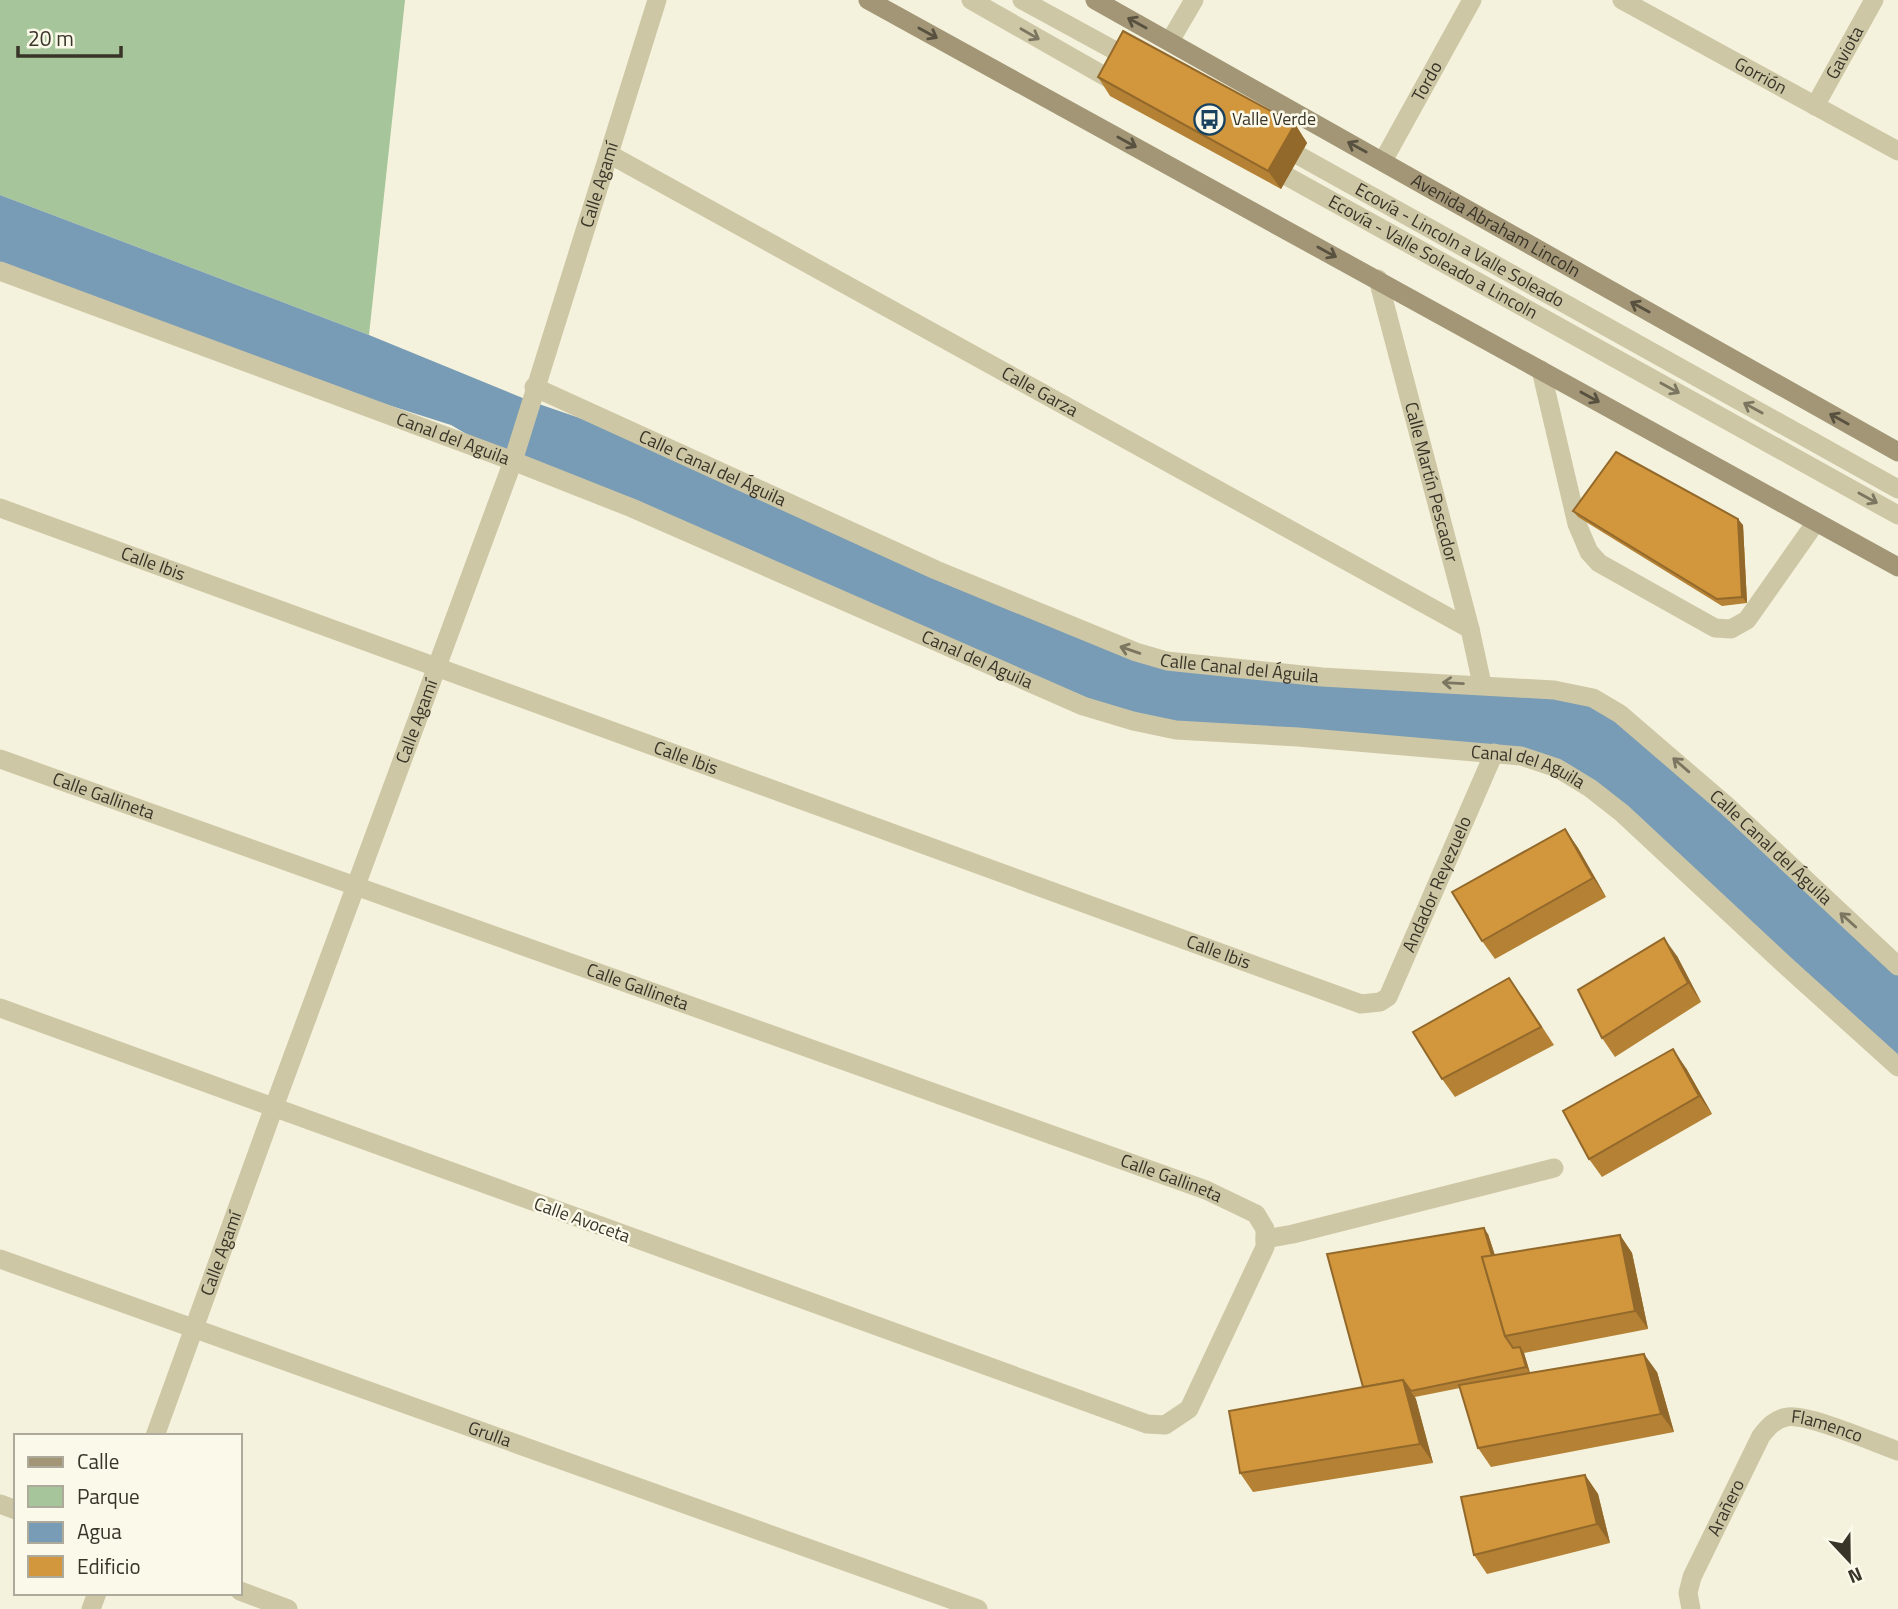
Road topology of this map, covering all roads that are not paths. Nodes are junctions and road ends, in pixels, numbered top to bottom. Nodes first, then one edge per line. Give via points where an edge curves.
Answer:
1 (657, 0) edge
2 (868, 0) edge
3 (971, 0) edge
4 (1022, 0) edge
5 (1095, 0) edge
6 (1194, 0) edge
7 (1472, 0) edge
8 (1622, 0) edge
9 (1874, 0) edge
10 (1170, 41) junction
11 (1155, 73) edge
12 (1142, 97) edge
13 (1815, 106) junction
14 (1263, 136) edge
15 (1898, 151) edge
16 (608, 154) junction
17 (1252, 157) edge
18 (1383, 161) junction
19 (0, 271) edge
20 (1378, 279) junction
21 (1541, 370) junction
22 (532, 394) junction
23 (516, 452) junction
24 (1898, 452) edge
25 (1898, 489) edge
26 (0, 508) edge
27 (1898, 515) edge
28 (1816, 522) junction
29 (1898, 567) edge
30 (1470, 629) junction
31 (436, 666) junction
32 (1482, 684) junction
33 (1494, 753) junction
34 (0, 759) edge
35 (357, 885) junction
36 (1898, 966) edge
37 (1370, 1005) joint
38 (0, 1008) edge
39 (1898, 1067) edge
40 (274, 1107) junction
41 (1554, 1168) dead end
42 (1265, 1234) junction
43 (0, 1259) edge
44 (195, 1329) junction
45 (156, 1434) edge
46 (1761, 1436) joint
47 (1898, 1451) edge
48 (242, 1592) edge
49 (288, 1609) edge
50 (978, 1609) edge
51 (1691, 1609) edge

1 - 16 street, Calle Agamí
2 -> 20 main road
3 -> 12 street
4 - 11 street
10 -> 5 main road, Avenida Abraham Lincoln
6 - 10 street
7 - 18 street, Tordo
8 - 13 street, Gorrión
9 - 13 street, Gaviota
18 -> 10 main road, Avenida Abraham Lincoln
13 - 15 street, Gorrión
25 -> 14 street, Ecovía - Lincoln a Valle Soleado
16 - 22 street, Calle Agamí
16 - 30 street, Calle Garza
17 -> 27 street, Ecovía - Valle Soleado a Lincoln
24 -> 18 main road, Avenida Abraham Lincoln
19 - 23 street, Canal del Aguila
20 - 21 main road
20 - 30 street, Calle Martín Pescador
21 -> 28 main road
21 - 28 street via 1577,524 1588,552 1599,563 1715,628 1731,629 1747,620
22 - 23 street, Calle Agamí
32 -> 22 street, Calle Canal del Águila via 1322,677 1167,661 1136,653
23 - 31 street, Calle Agamí
23 - 33 street, Canal del Aguila via 1037,687 1108,713 1176,730
26 - 31 street, Calle Ibis
28 - 29 main road
30 - 32 street, Calle Martín Pescador
31 - 35 street, Calle Agamí
31 - 37 street, Calle Ibis
36 -> 32 street, Calle Canal del Águila via 1727,806 1620,714 1593,698
33 - 37 street, Andador Reyezuelo via 1388,997
33 - 39 street, Canal del Aguila via 1557,768 1590,788
34 - 35 street, Calle Gallineta
35 - 40 street, Calle Agamí
35 - 42 street, Calle Gallineta via 1206,1190 1256,1214
38 - 40 street, Calle Avoceta
40 - 42 street, Calle Avoceta via 1147,1424 1165,1425 1189,1409 1265,1247
40 - 44 street, Calle Agamí
41 - 42 street via 1293,1234
43 - 44 street, Grulla
44 - 45 street, Calle Agamí
44 - 50 street, Grulla
46 - 47 street, Flamenco via 1771,1423 1788,1416
46 - 51 street, Arañero via 1692,1577
48 - 49 street

